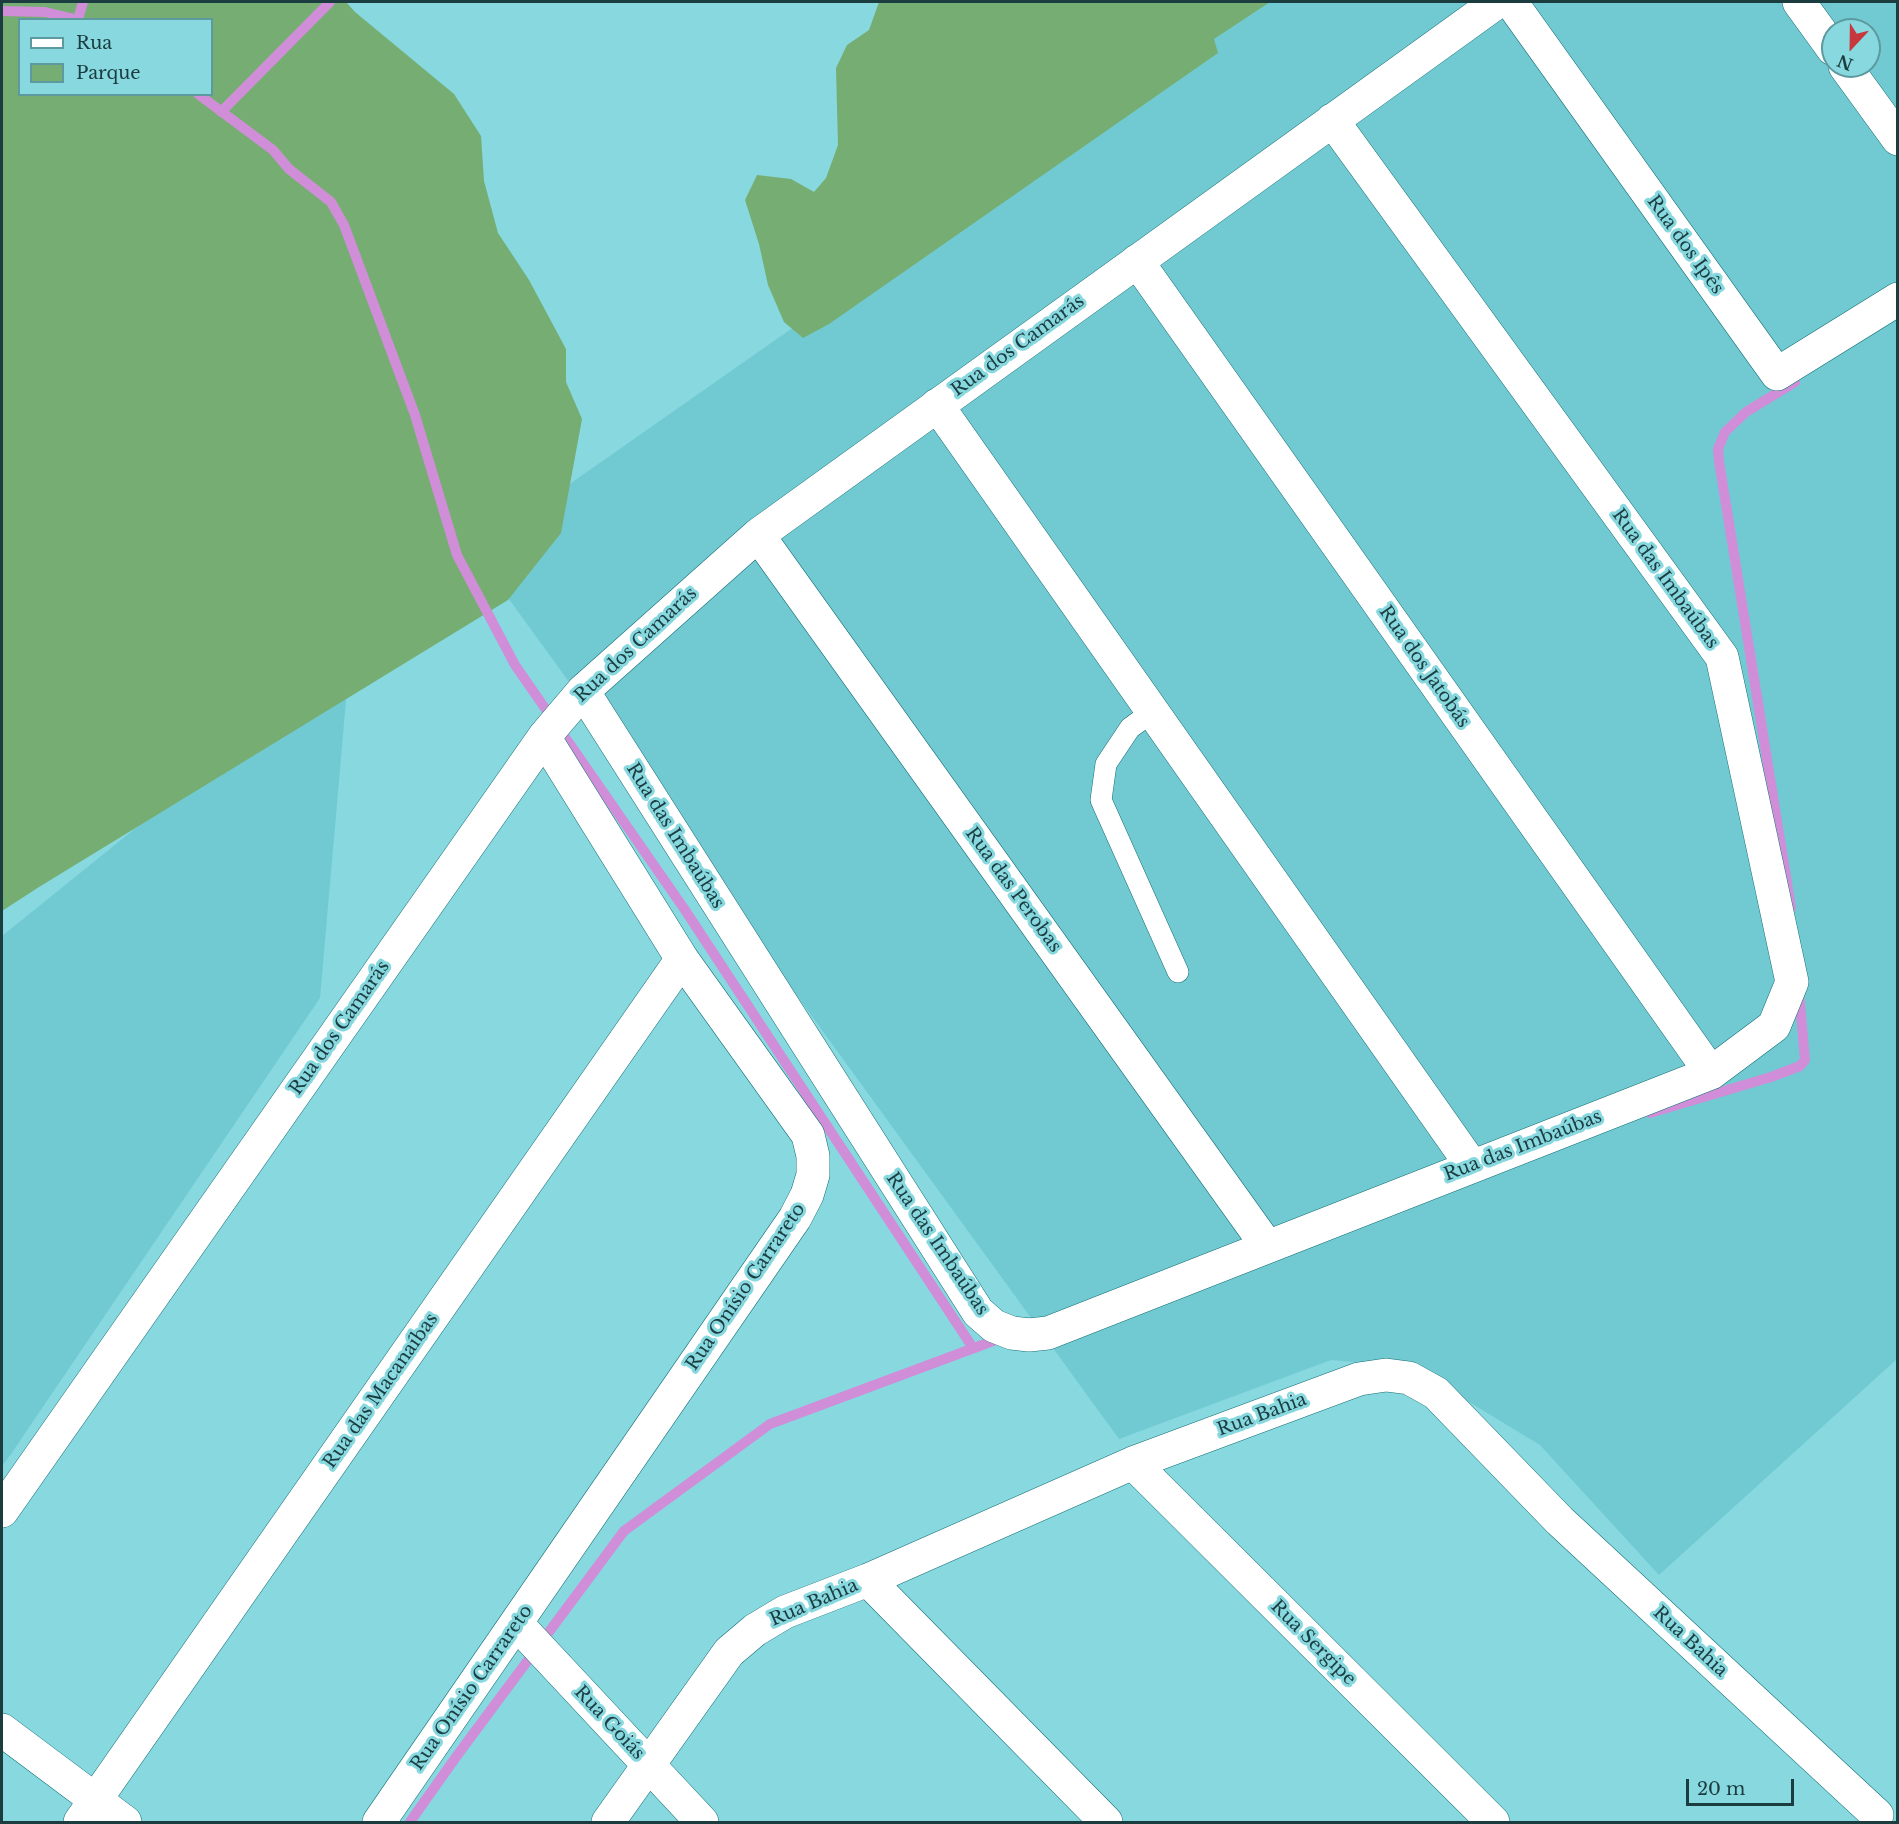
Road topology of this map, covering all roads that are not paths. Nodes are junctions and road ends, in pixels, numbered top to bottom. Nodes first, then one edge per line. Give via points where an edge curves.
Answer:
1 (1497, 2) edge
2 (1511, 2) edge
3 (1799, 2) edge
4 (1821, 32) edge
5 (1854, 78) edge
6 (1332, 120) junction
7 (1898, 138) edge
8 (1137, 261) junction
9 (1898, 299) edge
10 (937, 405) junction
11 (758, 535) junction
12 (583, 691) junction
13 (1152, 712) junction
14 (544, 737) junction
15 (682, 959) junction
16 (1178, 972) dead end
17 (1711, 1073) junction
18 (1472, 1166) junction
19 (1267, 1246) junction
20 (1133, 1463) junction
21 (2, 1511) edge
22 (868, 1580) junction
23 (517, 1624) junction
24 (2, 1730) edge
25 (637, 1794) edge
26 (88, 1811) edge
27 (1881, 1817) edge
28 (125, 1822) edge
29 (379, 1822) edge
30 (608, 1822) edge
31 (702, 1822) edge
32 (1106, 1822) edge
33 (1493, 1822) edge

1 - 6 street, Rua dos Camarás
2 - 9 street, Rua dos Ipês via 1777,374
3 - 4 street
5 - 7 street
6 - 8 street, Rua dos Camarás
6 - 17 street, Rua das Imbaúbas via 1722,657 1792,982 1773,1026
8 - 10 street, Rua dos Camarás
8 - 17 street, Rua dos Jatobás
10 - 11 street, Rua dos Camarás
10 - 13 street
11 - 12 street, Rua dos Camarás
11 - 19 street, Rua das Perobas
12 - 14 street, Rua dos Camarás
12 - 19 street, Rua das Imbaúbas via 978,1312 994,1326 1012,1333 1048,1333
13 - 16 lane via 1130,728 1106,764 1101,800
13 - 18 street
14 - 15 street, Rua Onísio Carrareto
14 - 21 street, Rua dos Camarás
15 - 23 street, Rua Onísio Carrareto via 808,1135 813,1175 795,1218
15 - 26 street, Rua das Macanaíbas
17 - 18 street, Rua das Imbaúbas
18 - 19 street, Rua das Imbaúbas
20 - 22 street, Rua Bahia
20 - 27 street, Rua Bahia via 1359,1379 1386,1375 1409,1378 1436,1393 1560,1521
20 - 33 street, Rua Sergipe
22 - 25 street, Rua Bahia via 785,1612 729,1652
22 - 32 street
23 - 25 street, Rua Goiás
23 - 29 street, Rua Onísio Carrareto
24 - 26 street
25 - 30 street, Rua Bahia
25 - 31 street, Rua Goiás
26 - 28 street

